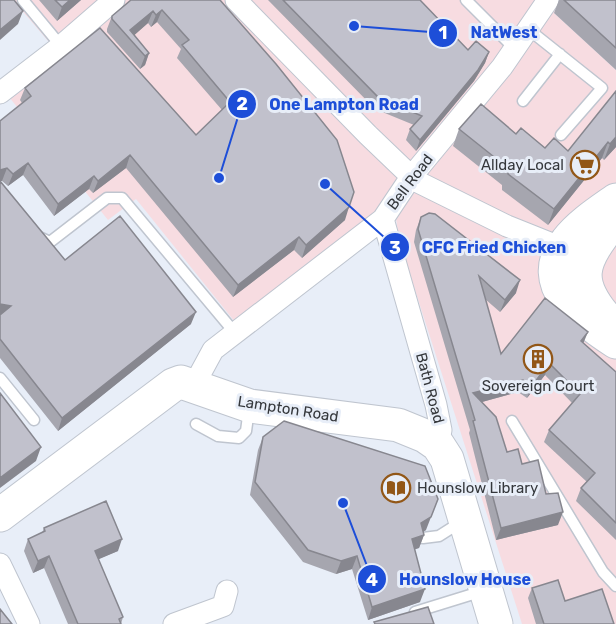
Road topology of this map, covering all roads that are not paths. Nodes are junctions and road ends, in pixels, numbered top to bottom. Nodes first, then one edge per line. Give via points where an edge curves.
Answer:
1 (24, 0) edge
2 (114, 0) edge
3 (236, 0) edge
4 (466, 0) edge
5 (548, 0) edge
6 (528, 29) junction
7 (61, 46) junction
8 (514, 49) junction
9 (560, 54) junction
10 (0, 93) edge
11 (523, 101) dead end
12 (561, 135) dead end
13 (411, 177) junction
14 (616, 200) edge
15 (616, 218) edge
16 (383, 219) junction
17 (33, 230) edge
18 (552, 244) dead end
19 (616, 330) edge
20 (235, 333) junction
21 (616, 342) edge
22 (0, 378) edge
23 (194, 385) junction
24 (250, 406) junction
25 (34, 420) dead end
26 (512, 421) dead end
27 (196, 424) dead end
28 (438, 445) junction
29 (0, 515) edge
30 (467, 525) junction
31 (423, 537) edge
32 (0, 564) edge
33 (616, 586) edge
34 (226, 591) dead end
35 (486, 591) junction
36 (408, 614) edge
37 (28, 624) edge
38 (174, 624) edge
39 (496, 624) edge

1 - 7 lane
2 - 7 street via 94,24
3 - 13 street
4 - 8 lane
5 - 6 street, Bell Road
6 - 8 street, Bell Road
6 - 9 lane
7 - 10 street
8 - 13 street, Bell Road
9 - 11 lane
9 - 12 lane via 602,88
13 - 16 street, Bell Road
13 - 18 street via 507,226
14 - 21 main road via 567,240 557,273 565,301 584,321
15 - 19 main road via 595,245 585,268 589,297
16 - 20 street, Bell Road
16 - 28 street, Bath Road via 436,405 441,430
17 - 20 lane via 50,242 107,198 122,198
20 - 23 street, Bell Road via 208,357
22 - 25 lane
23 - 24 main road, Lampton Road
23 - 29 main road via 173,385
24 - 27 lane via 246,431 239,438 219,436
24 - 28 main road, Lampton Road via 398,425
26 - 33 lane via 603,572
28 - 30 main road, Bath Road via 447,459
30 - 31 lane via 439,536
30 - 35 main road, Bath Road
32 - 37 street
34 - 38 street via 223,606
35 - 36 lane
35 - 39 main road, Bath Road

